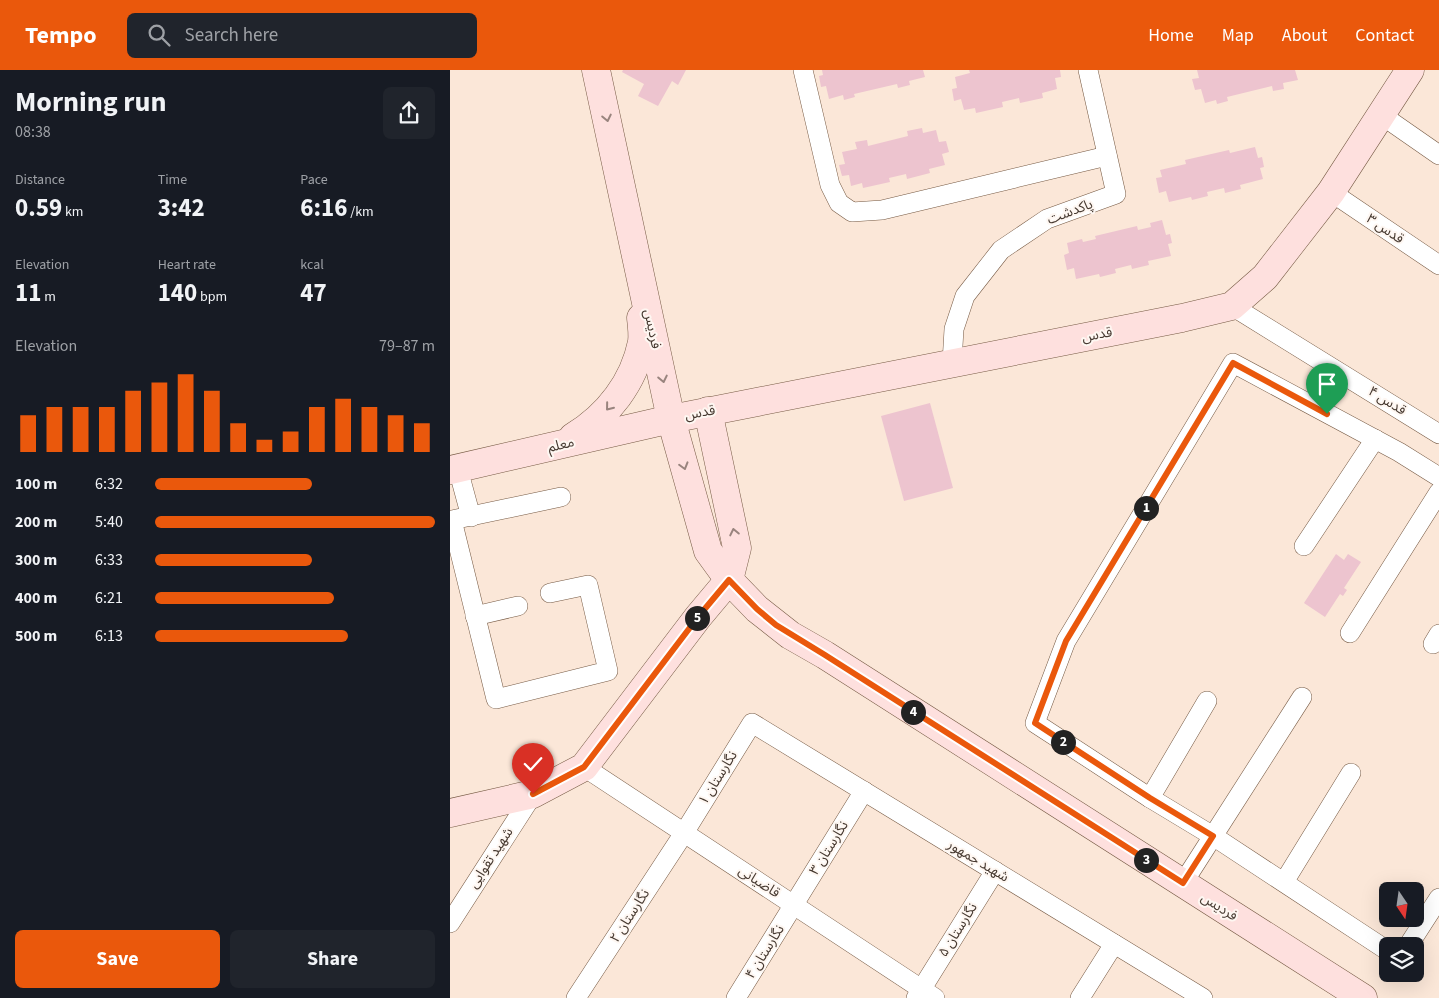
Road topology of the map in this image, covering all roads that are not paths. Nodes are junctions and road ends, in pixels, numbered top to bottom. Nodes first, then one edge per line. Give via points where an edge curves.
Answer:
1 (596, 70) edge
2 (803, 70) edge
3 (1088, 70) edge
4 (1410, 70) edge
5 (1380, 114) junction
6 (1107, 156) junction
7 (1439, 156) edge
8 (1331, 192) junction
9 (1439, 266) edge
10 (646, 299) junction
11 (1232, 306) junction
12 (952, 363) junction
13 (708, 411) junction
14 (671, 419) junction
15 (1439, 434) edge
16 (1374, 439) junction
17 (557, 445) junction
18 (454, 470) edge
19 (1439, 477) edge
20 (1439, 492) edge
21 (561, 498) dead end
22 (470, 517) junction
23 (1304, 546) dead end
24 (729, 580) junction
25 (550, 593) dead end
26 (518, 606) dead end
27 (475, 616) junction
28 (1350, 633) dead end
29 (1302, 697) dead end
30 (1207, 701) dead end
31 (752, 723) joint
32 (584, 767) junction
33 (1351, 773) dead end
34 (864, 791) junction
35 (533, 794) junction
36 (1150, 798) junction
37 (450, 813) edge
38 (684, 833) junction
39 (1213, 836) junction
40 (995, 871) junction
41 (1284, 882) junction
42 (1183, 883) junction
43 (1439, 898) edge
44 (794, 905) junction
45 (450, 923) edge
46 (1414, 937) edge
47 (1114, 944) junction
48 (1379, 945) edge
49 (924, 995) edge
50 (576, 998) edge
51 (736, 998) edge
52 (1080, 998) edge
53 (1203, 998) edge
54 (1363, 998) edge

1 -> 10 street, فردیس
2 - 6 street via 830,186 839,203 852,212 882,210
3 - 6 street, پاکدشت
4 - 5 street, قدس
5 - 7 street
5 - 8 street, قدس
6 - 12 street, پاکدشت via 1116,194 1047,220 1001,250 965,296 954,329
8 - 9 street, قدس ۳
8 - 11 street, قدس via 1265,277
10 -> 14 street, فردیس
10 -> 17 street via 641,304 642,340 629,378 605,413
11 - 12 street, قدس
11 - 15 street, قدس ۴
12 - 13 street, قدس
13 - 14 street, قدس
24 -> 13 street via 737,548
14 - 17 street, معلم
14 -> 24 street, فردیس via 708,551
16 - 19 street
16 - 23 street
16 - 36 street via 1233,363 1066,641 1035,723
17 - 18 street, معلم
18 - 22 street
20 - 28 street
21 - 22 street
22 - 27 street via 452,520
24 - 32 street
24 - 42 street, فردیس via 757,609 790,635
25 - 27 street via 588,585 608,671 496,699
26 - 27 street
29 - 39 street
30 - 36 street
31 - 34 street, شهید جمهور
31 - 38 street, نگارستان ۱
32 - 35 street
32 - 38 street, قاضیانی
33 - 41 street
34 - 40 street, شهید جمهور
34 - 44 street, نگارستان ۳
35 - 37 street
35 - 45 street, شهید تقوایی
36 - 39 street
38 - 44 street, قاضیانی
38 - 50 street, نگارستان ۲
39 - 41 street
39 - 42 street
40 - 47 street, شهید جمهور
40 - 49 street, نگارستان ۵
41 - 48 street
42 - 54 street, فردیس
43 - 46 street
44 - 49 street, قاضیانی
44 - 51 street, نگارستان ۴
47 - 52 street
47 - 53 street, شهید جمهور

